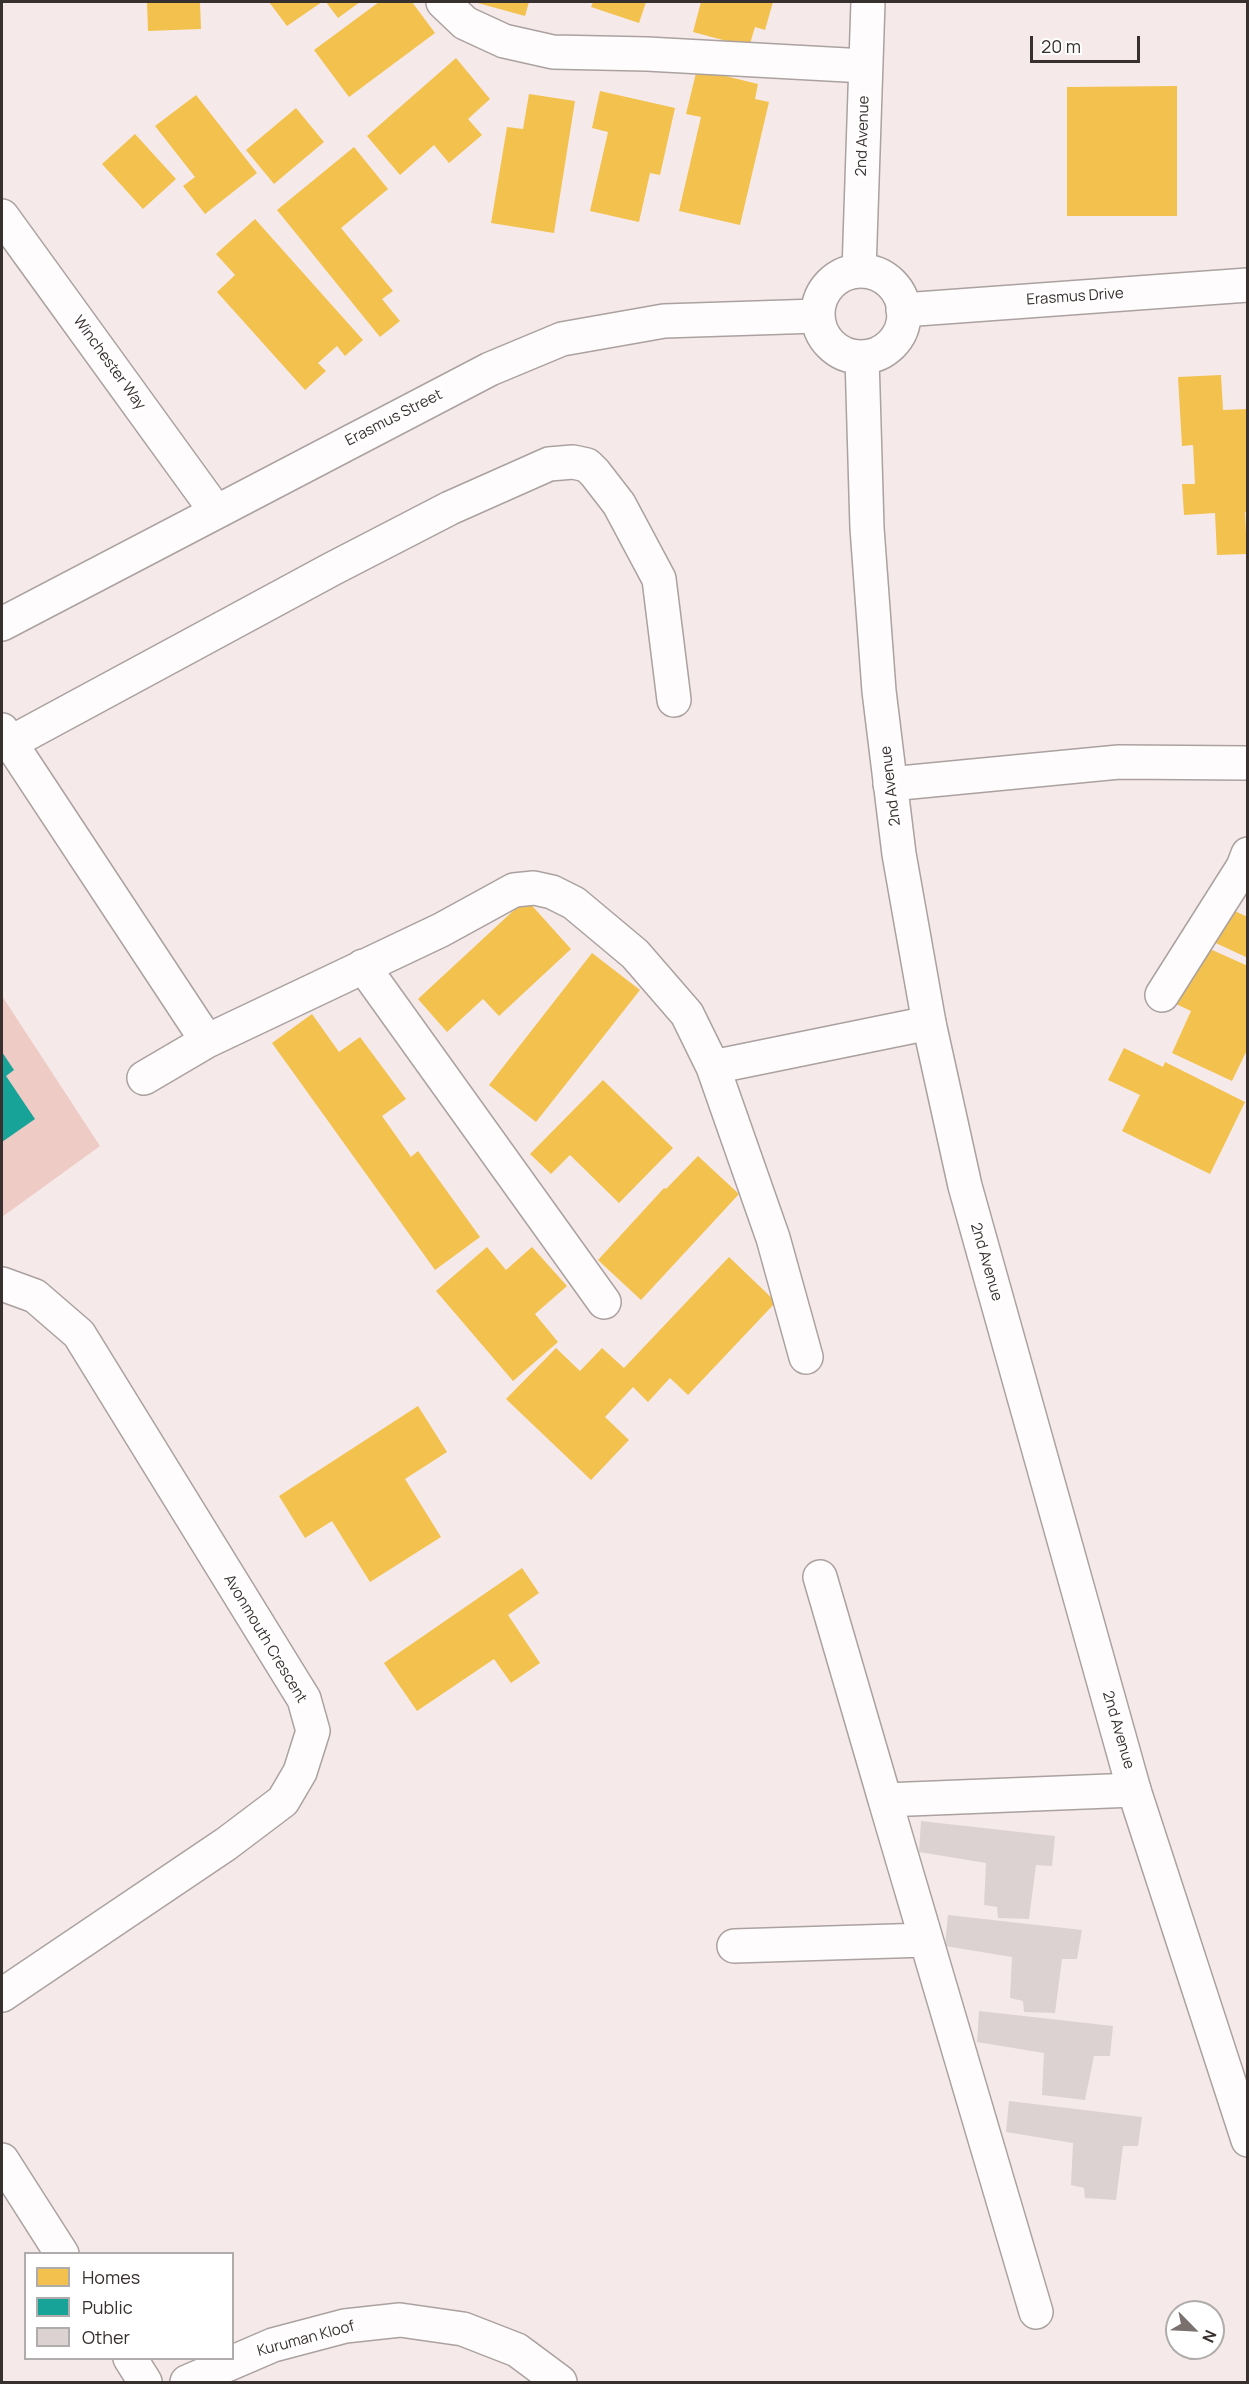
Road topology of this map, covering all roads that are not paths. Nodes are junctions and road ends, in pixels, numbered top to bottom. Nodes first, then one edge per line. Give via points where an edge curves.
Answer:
1 (443, 2) edge
2 (868, 2) edge
3 (865, 66) junction
4 (2, 216) edge
5 (859, 271) junction
6 (1248, 285) edge
7 (903, 310) junction
8 (817, 316) junction
9 (862, 357) junction
10 (215, 510) junction
11 (2, 624) edge
12 (674, 700) dead end
13 (6, 737) edge
14 (1248, 763) edge
15 (890, 784) junction
16 (1248, 854) edge
17 (363, 966) junction
18 (1162, 995) dead end
19 (929, 1023) junction
20 (207, 1041) junction
21 (713, 1067) junction
22 (144, 1078) dead end
23 (2, 1284) edge
24 (604, 1302) dead end
25 (807, 1357) dead end
26 (820, 1577) dead end
27 (1134, 1790) junction
28 (885, 1800) junction
29 (926, 1940) junction
30 (734, 1946) dead end
31 (2, 1995) edge
32 (1248, 2140) edge
33 (2, 2160) edge
34 (61, 2252) edge
35 (1036, 2312) dead end
36 (131, 2360) edge
37 (146, 2382) edge
38 (187, 2382) edge
39 (560, 2382) edge

1 - 3 street via 465,23 504,41 553,52
2 - 3 street, 2nd Avenue
3 - 5 street, 2nd Avenue
4 - 10 street, Winchester Way
5 - 7 street via 887,280 897,291
5 - 8 street via 834,280 825,290
6 - 7 street, Erasmus Drive
7 - 9 street via 899,334 890,346
8 - 9 street via 820,329 837,351
8 - 10 street, Erasmus Street via 664,321 562,339 490,369
9 - 15 street, 2nd Avenue via 867,528
10 - 11 street, Erasmus Street
12 - 13 street via 659,579 619,504 587,465 573,462 549,464 450,508
13 - 20 street
14 - 15 street via 1119,762
15 - 19 street, 2nd Avenue via 898,854
16 - 18 street
17 - 20 street
17 - 21 street via 514,890 534,888 552,892 574,903 635,954 687,1014
17 - 24 street
19 - 21 street
19 - 27 street, 2nd Avenue via 965,1186
20 - 22 street
21 - 25 street via 773,1238
23 - 31 street, Avonmouth Crescent via 35,1296 79,1334 304,1699 313,1731 300,1772 283,1801 226,1844
26 - 28 street
27 - 28 street
27 - 32 street, 2nd Avenue
28 - 29 street
29 - 30 street
29 - 35 street
33 - 34 street
36 - 37 street
38 - 39 street, Kuruman Kloof via 273,2345 345,2326 400,2320 463,2329 517,2350

